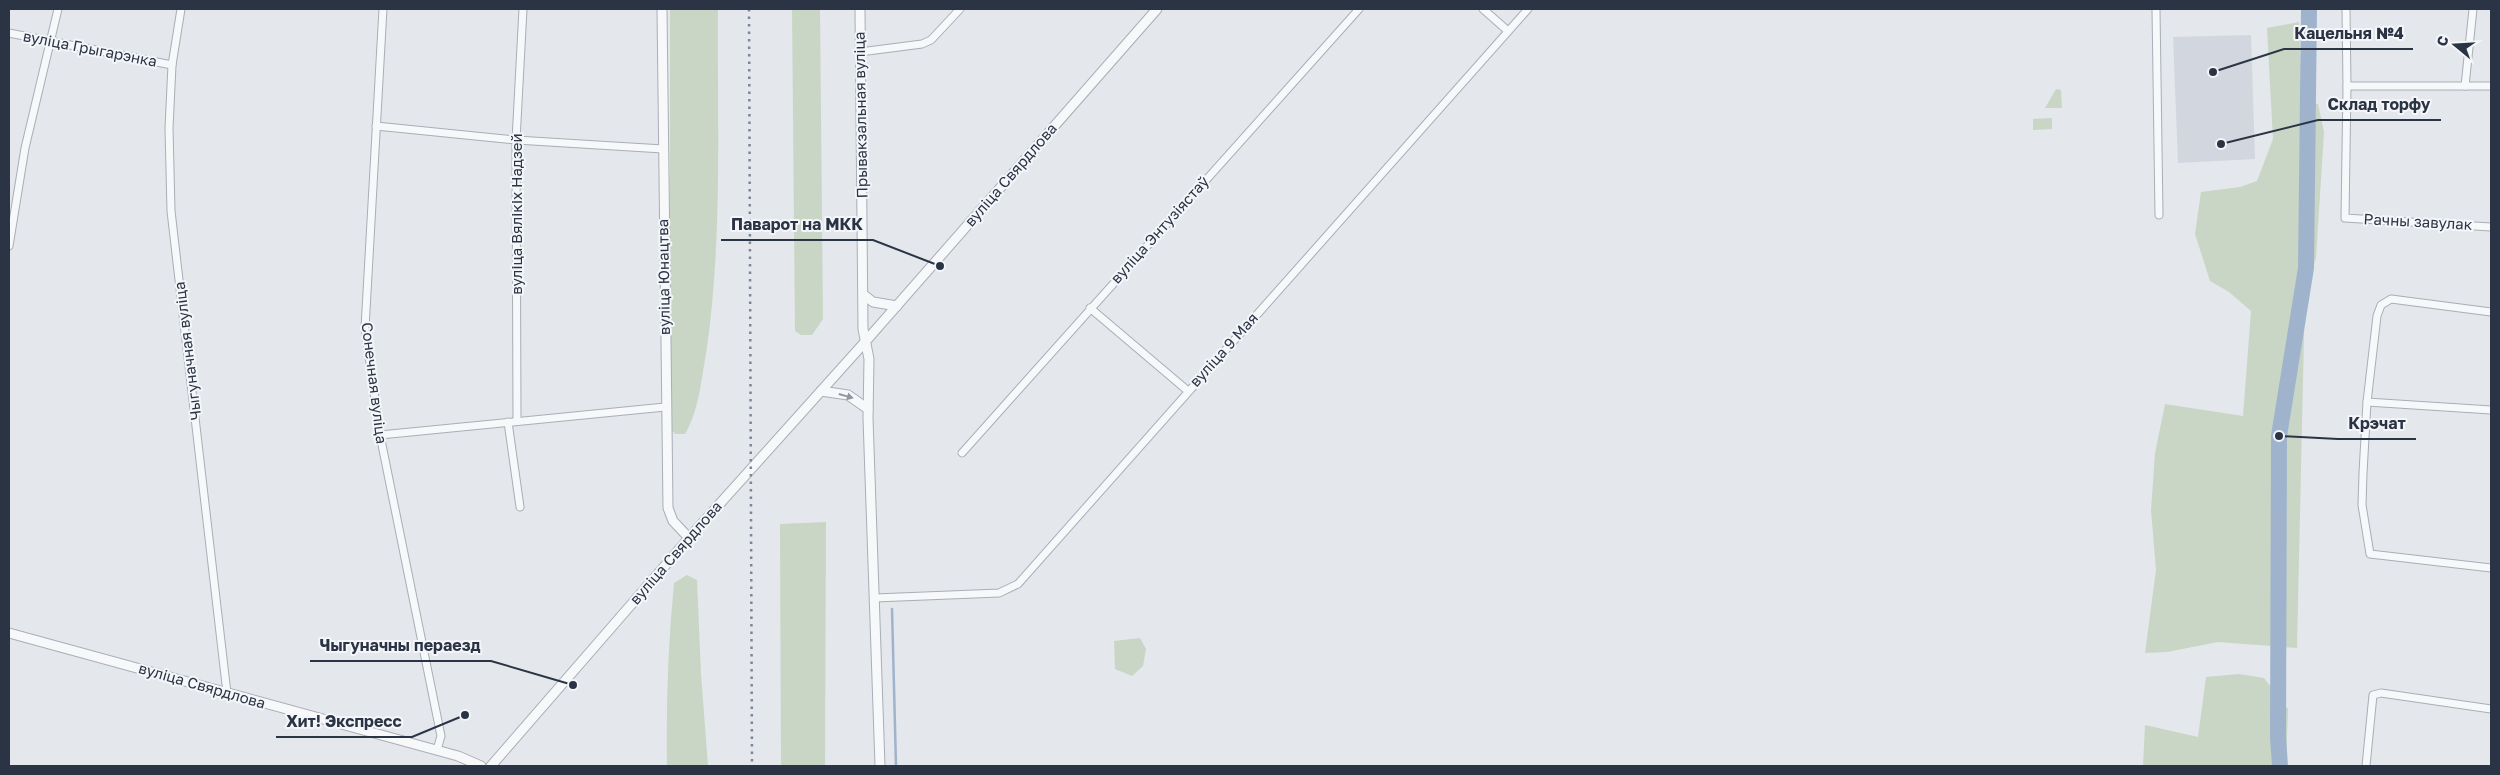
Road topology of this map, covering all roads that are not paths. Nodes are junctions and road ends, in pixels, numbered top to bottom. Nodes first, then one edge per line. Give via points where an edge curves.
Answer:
1 (58, 9) edge
2 (181, 9) edge
3 (383, 9) edge
4 (523, 9) edge
5 (662, 9) edge
6 (860, 9) edge
7 (960, 9) edge
8 (1157, 9) edge
9 (1359, 9) edge
10 (1483, 9) edge
11 (1528, 9) edge
12 (2156, 9) edge
13 (2346, 9) edge
14 (2473, 9) edge
15 (1508, 31) junction
16 (9, 32) edge
17 (50, 41) junction
18 (860, 52) junction
19 (172, 65) junction
20 (2348, 86) junction
21 (2465, 86) junction
22 (2491, 86) edge
23 (376, 126) junction
24 (516, 140) junction
25 (663, 149) junction
26 (2159, 215) dead end
27 (2491, 227) edge
28 (9, 246) edge
29 (864, 295) junction
30 (897, 306) junction
31 (1090, 308) junction
32 (2491, 312) edge
33 (865, 342) junction
34 (821, 391) junction
35 (1188, 391) junction
36 (2367, 402) junction
37 (665, 407) junction
38 (868, 409) junction
39 (2491, 410) edge
40 (517, 420) junction
41 (508, 422) junction
42 (380, 435) junction
43 (962, 454) dead end
44 (520, 507) dead end
45 (689, 538) junction
46 (2491, 568) edge
47 (875, 598) junction
48 (9, 633) edge
49 (226, 693) junction
50 (2491, 709) edge
51 (437, 750) junction
52 (481, 766) edge
53 (491, 766) edge
54 (880, 766) edge
55 (2366, 766) edge

1 - 17 street
2 - 19 street, Чыгуначная вуліца
3 - 23 street, Сонечная вуліца
4 - 24 street, вуліца Вялікіх Надзей
5 - 25 street, вуліца Юнацтва
6 - 18 street, Прывакзальная вуліца
7 - 18 street via 931,40 922,44
8 - 30 street, вуліца Свярдлова
9 - 31 street, вуліца Энтузіястаў
10 - 15 street
11 - 15 street, вуліца 9 Мая
12 - 26 street
13 - 20 street
14 - 21 street
15 - 35 street, вуліца 9 Мая
16 - 17 street, вуліца Грыгарэнка
17 - 19 street, вуліца Грыгарэнка
17 - 28 street via 25,148
18 - 29 street, Прывакзальная вуліца
19 - 49 street, Чыгуначная вуліца via 169,128 171,211
20 - 21 street
20 - 27 street, Рачны завулак via 2345,218
21 - 22 street
23 - 24 street
23 - 42 street, Сонечная вуліца via 365,328
24 - 25 street
24 - 40 street, вуліца Вялікіх Надзей
25 - 37 street, вуліца Юнацтва
29 - 30 street via 873,302
29 - 33 street, Прывакзальная вуліца
30 - 33 street, вуліца Свярдлова
31 - 35 street
31 - 43 street, вуліца Энтузіястаў
32 - 36 street via 2391,299 2382,305 2377,316
33 - 34 street, вуліца Свярдлова
33 - 38 street via 869,359
34 -> 38 street via 848,395
34 - 45 street, вуліца Свярдлова
35 - 47 street, вуліца 9 Мая via 1018,584 999,593
36 - 39 street
36 - 46 street via 2362,505 2370,554
37 - 40 street
37 - 45 street, вуліца Юнацтва via 668,508 673,521
38 - 47 street
40 - 41 street
41 - 42 street
41 - 44 street
42 - 51 street, Сонечная вуліца via 441,736
45 - 53 street, вуліца Свярдлова
47 - 54 street
48 - 49 street, вуліца Свярдлова
49 - 51 street, вуліца Свярдлова
50 - 55 street via 2381,693 2373,695
51 - 52 street, вуліца Свярдлова

